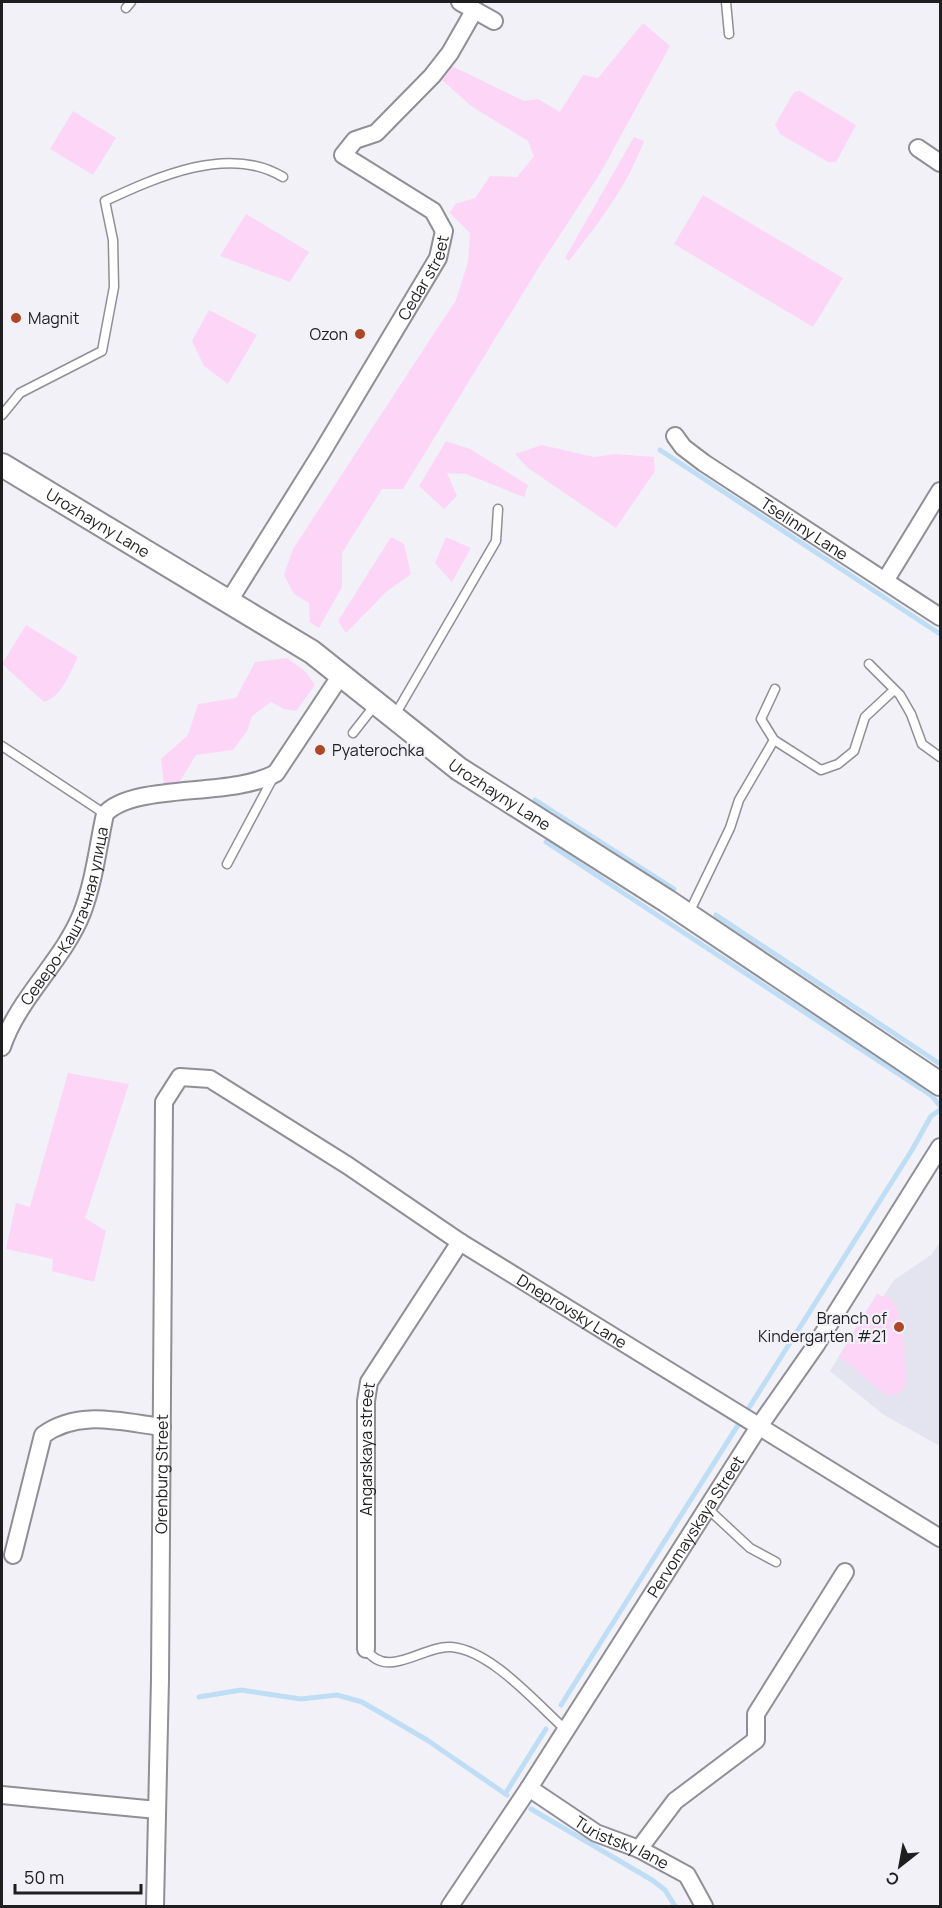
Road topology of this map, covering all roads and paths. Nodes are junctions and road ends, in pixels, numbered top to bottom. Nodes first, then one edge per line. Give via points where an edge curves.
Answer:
1 (459, 2) edge
2 (726, 2) edge
3 (474, 11) junction
4 (494, 21) dead end
5 (729, 34) dead end
6 (918, 148) dead end
7 (940, 163) edge
8 (284, 177) dead end
9 (2, 415) edge
10 (675, 436) dead end
11 (2, 465) edge
12 (940, 491) edge
13 (498, 509) dead end
14 (885, 581) junction
15 (229, 601) junction
16 (940, 617) edge
17 (869, 664) dead end
18 (341, 675) junction
19 (776, 689) dead end
20 (894, 690) junction
21 (385, 710) junction
22 (353, 733) dead end
23 (774, 740) junction
24 (2, 746) edge
25 (940, 757) edge
26 (276, 773) junction
27 (105, 814) junction
28 (227, 864) dead end
29 (688, 915) junction
30 (2, 1047) edge
31 (210, 1079) joint
32 (940, 1084) edge
33 (940, 1147) edge
34 (460, 1242) junction
35 (760, 1425) junction
36 (162, 1427) junction
37 (707, 1508) junction
38 (940, 1538) edge
39 (13, 1555) dead end
40 (776, 1562) dead end
41 (845, 1572) dead end
42 (366, 1649) joint
43 (566, 1730) junction
44 (529, 1788) junction
45 (2, 1795) edge
46 (157, 1810) junction
47 (639, 1849) junction
48 (155, 1906) edge
49 (450, 1906) edge
50 (704, 1906) edge

1 - 3 street
2 - 5 lane
3 - 4 street
3 - 15 street, Cedar street via 432,76 376,133 355,140 343,155 433,211 444,231 438,258
6 - 7 street
8 - 9 lane via 268,168 218,164 154,178 105,201 113,240 114,287 102,351 21,393
10 - 14 street, Tselinny Lane via 704,463
11 - 15 street, Urozhayny Lane
12 - 14 street
13 - 21 lane via 496,541
14 - 16 street, Tselinny Lane
15 - 18 street, Urozhayny Lane via 312,652
17 - 20 lane
18 - 21 street, Urozhayny Lane
18 - 26 street
19 - 23 lane via 761,719
20 - 23 lane via 865,717 854,751 838,764 821,770
20 - 25 lane via 911,714 922,744
21 - 22 lane
21 - 29 street, Urozhayny Lane via 459,769
23 - 29 lane via 739,800 730,828
24 - 27 lane
26 - 27 street via 245,784 132,799 118,803
26 - 28 lane
27 - 30 street, Северо-Каштачная улица via 82,913 40,985 7,1030
29 - 32 street, Urozhayny Lane
31 - 34 street, Dneprovsky Lane
31 - 36 street, Orenburg Street via 180,1077 165,1102
33 - 35 street, Pervomayskaya Street via 816,1345
34 - 35 street, Dneprovsky Lane
34 - 42 street, Angarskaya street via 369,1382
35 - 37 street, Pervomayskaya Street
35 - 38 street, Dneprovsky Lane
36 - 39 street via 79,1418 43,1435
36 - 46 street, Orenburg Street
37 - 40 lane via 750,1548
37 - 43 street, Pervomayskaya Street
41 - 47 street via 756,1714 756,1740 675,1801
42 - 43 lane via 371,1656 391,1663 450,1647 467,1652 505,1675
43 - 44 street, Pervomayskaya Street
44 - 47 street, Turistsky lane via 596,1833
44 - 49 street, Pervomayskaya Street
45 - 46 street
46 - 48 street, Orenburg Street
47 - 50 street, Turistsky lane via 687,1875

